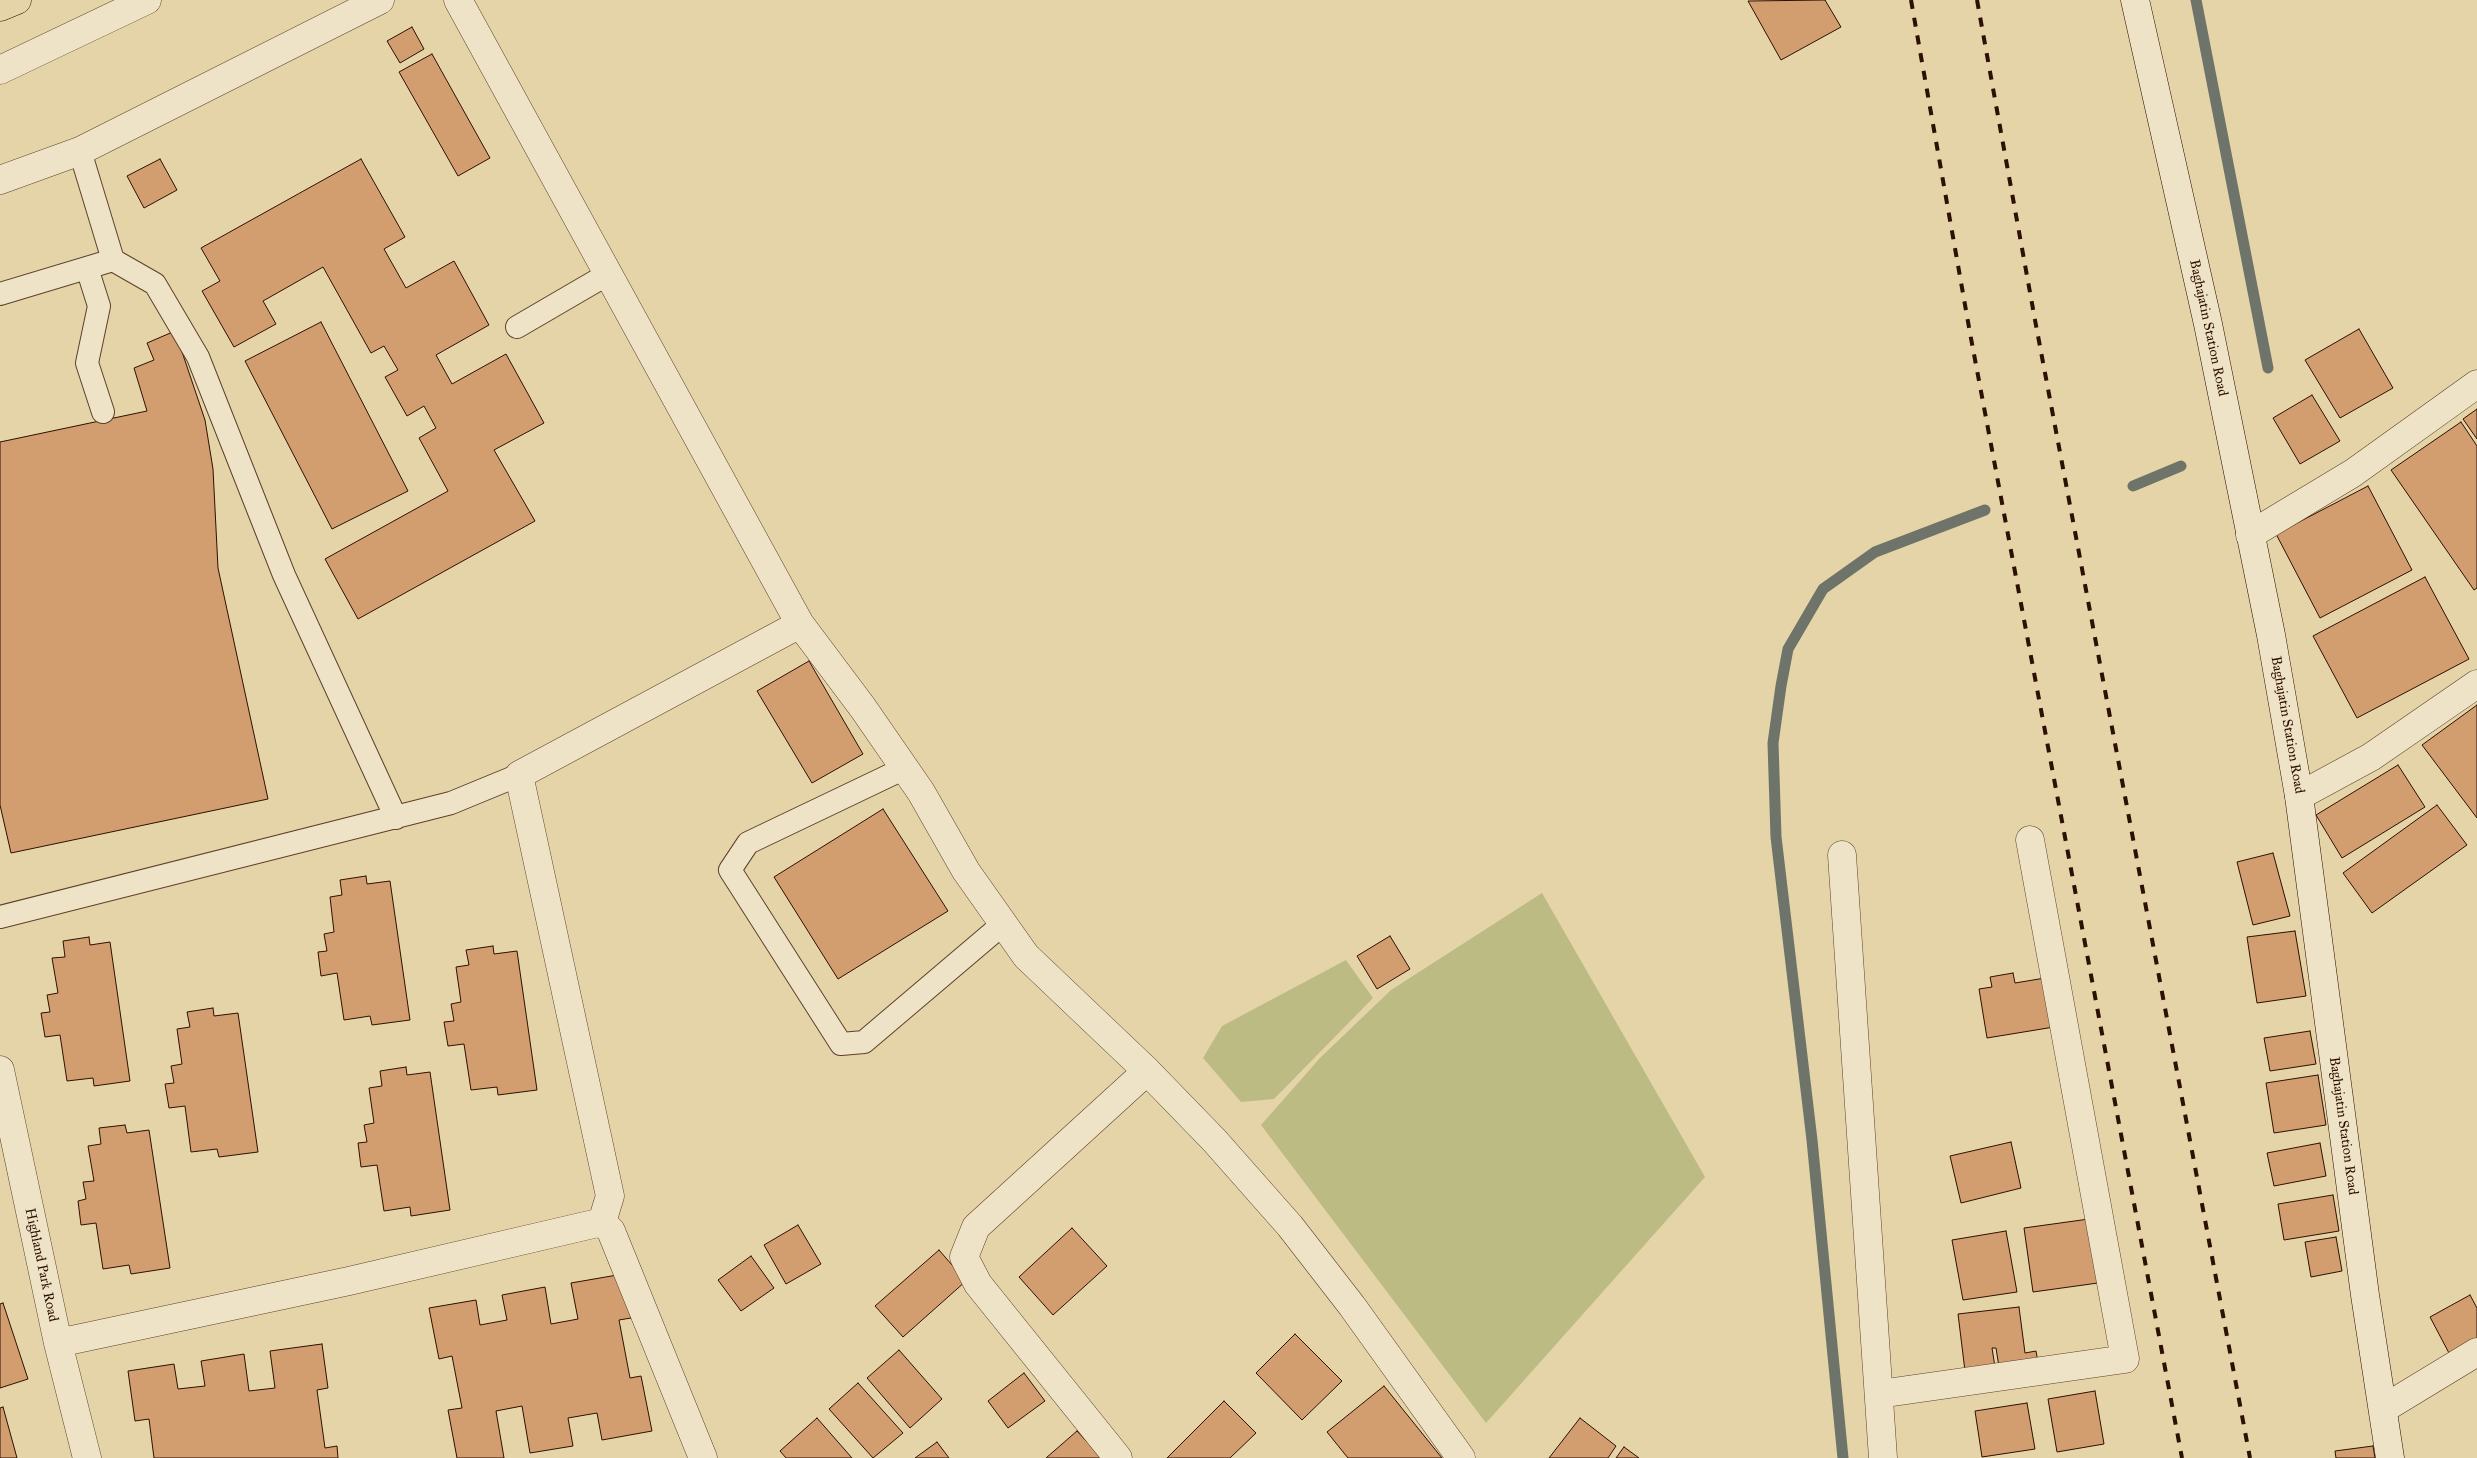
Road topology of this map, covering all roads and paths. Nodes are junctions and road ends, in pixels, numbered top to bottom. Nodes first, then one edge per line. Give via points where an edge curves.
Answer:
1 (17, 0) edge
2 (147, 0) edge
3 (380, 0) edge
4 (458, 0) edge
5 (2135, 0) edge
6 (0, 7) edge
7 (0, 70) edge
8 (80, 151) junction
9 (0, 180) edge
10 (113, 260) junction
11 (87, 268) junction
12 (608, 274) junction
13 (0, 294) edge
14 (516, 327) dead end
15 (2477, 384) edge
16 (103, 412) dead end
17 (2250, 535) junction
18 (800, 624) junction
19 (2477, 684) edge
20 (905, 768) junction
21 (519, 775) junction
22 (2299, 796) junction
23 (396, 818) junction
24 (2030, 840) dead end
25 (1842, 855) dead end
26 (0, 917) edge
27 (1003, 924) junction
28 (0, 1070) edge
29 (1147, 1071) junction
30 (602, 1222) junction
31 (58, 1343) junction
32 (2477, 1352) edge
33 (1879, 1394) junction
34 (2383, 1409) junction
35 (87, 1458) edge
36 (703, 1458) edge
37 (1118, 1458) edge
38 (1461, 1458) edge
39 (1883, 1458) edge
40 (2390, 1458) edge

1 - 6 main road
2 - 7 street
3 - 8 street
4 - 12 street
5 - 17 street, Baghajatin Station Road via 2208,324
8 - 9 street
8 - 10 lane
10 - 11 lane
10 - 23 lane via 155,284 198,357 284,575
11 - 13 lane
11 - 16 lane via 99,306 87,363
12 - 14 lane
12 - 18 street
15 - 17 street via 2353,473
17 - 22 street, Baghajatin Station Road
18 - 20 street
18 - 21 street
19 - 22 street via 2371,757
20 - 27 street via 966,871
20 - 27 lane via 748,843 730,870 841,1044 864,1042
21 - 23 lane via 451,803
21 - 30 street via 610,1196
22 - 34 street, Baghajatin Station Road
23 - 26 lane
24 - 33 street via 2125,1359
25 - 33 street
27 - 29 street via 1026,956
28 - 31 street, Highland Park Road
29 - 37 street via 976,1227 964,1257 978,1284
29 - 38 street via 1290,1226
30 - 31 street via 349,1281
30 - 36 street via 611,1231
31 - 35 street, Highland Park Road
32 - 34 street
33 - 39 street
34 - 40 street, Baghajatin Station Road

